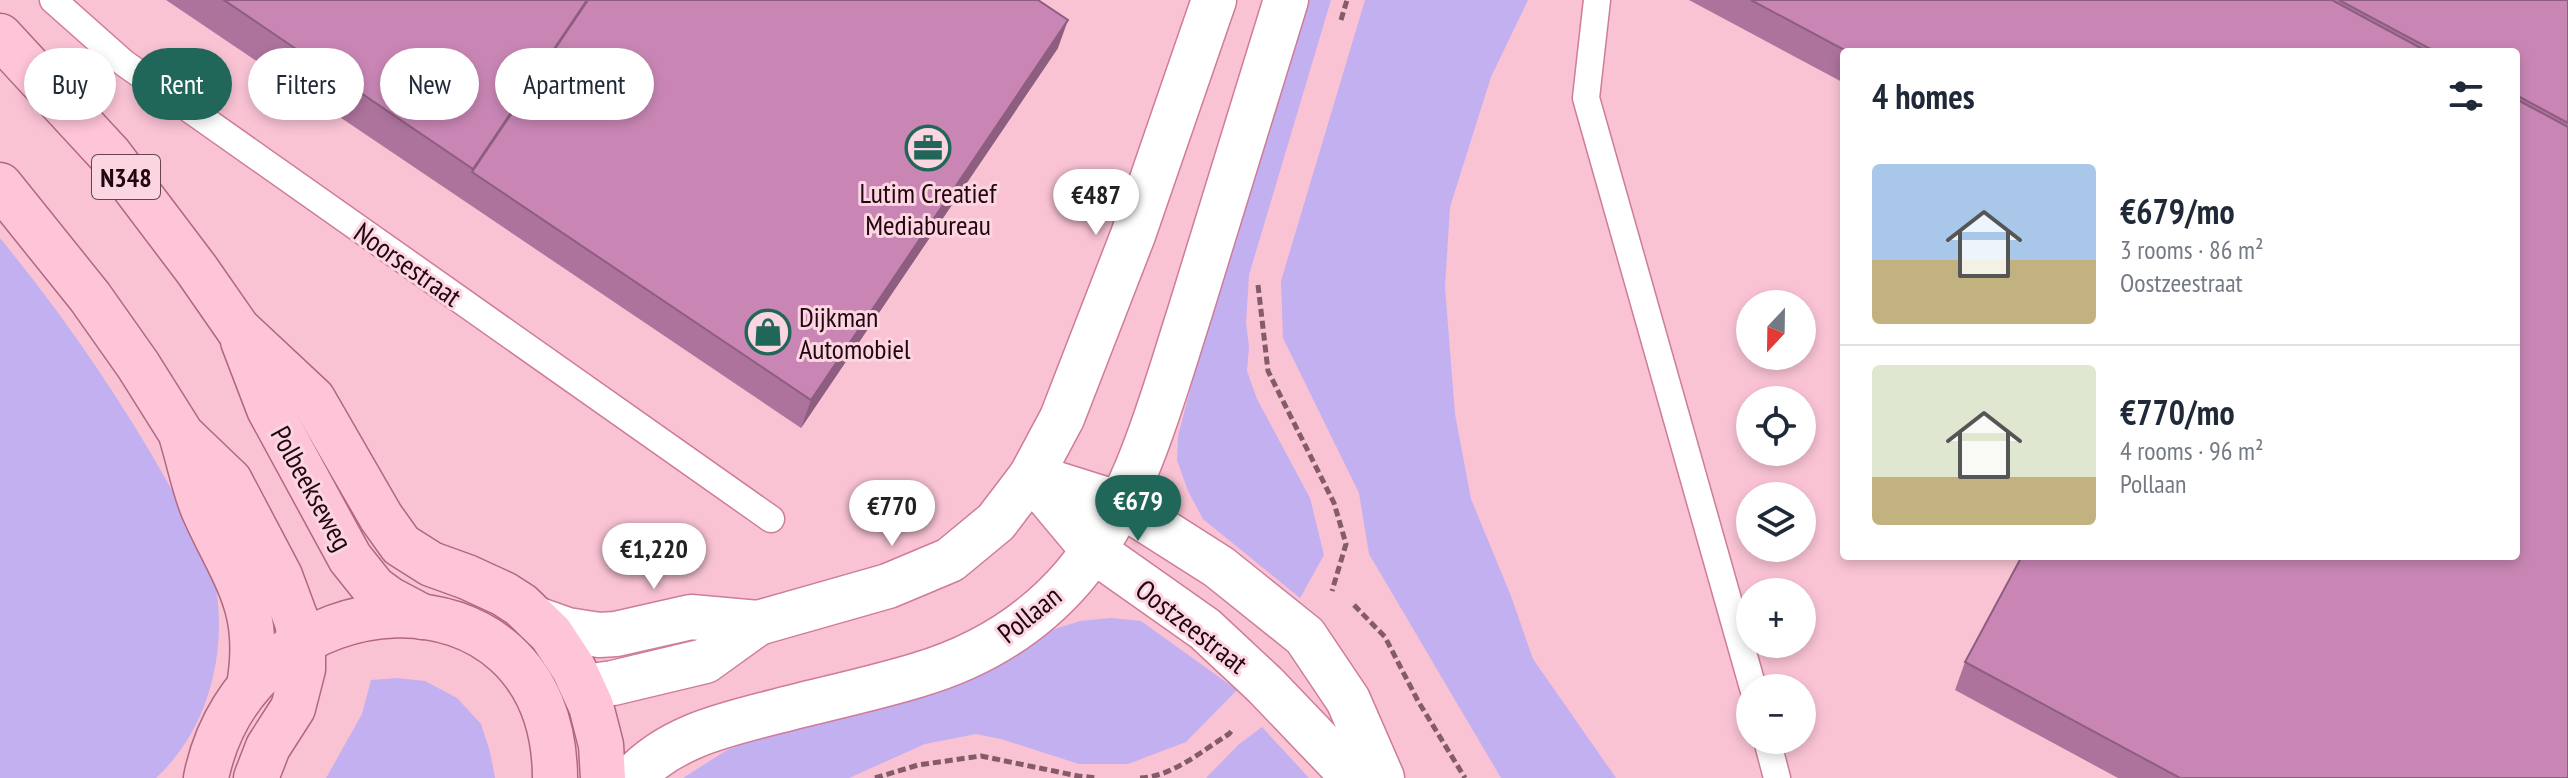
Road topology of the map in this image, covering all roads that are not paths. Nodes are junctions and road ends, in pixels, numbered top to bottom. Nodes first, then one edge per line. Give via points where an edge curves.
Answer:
1 (53, 0) edge
2 (1214, 0) edge
3 (1286, 0) edge
4 (1597, 0) edge
5 (0, 36) edge
6 (0, 185) edge
7 (238, 329) junction
8 (182, 435) junction
9 (1031, 476) junction
10 (1120, 504) junction
11 (771, 519) dead end
12 (1093, 550) junction
13 (423, 617) junction
14 (536, 619) junction
15 (758, 623) junction
16 (302, 641) junction
17 (523, 671) junction
18 (1749, 674) edge
19 (249, 686) junction
20 (583, 687) junction
21 (1771, 754) edge
22 (206, 778) edge
23 (256, 778) edge
24 (555, 778) edge
25 (603, 778) edge
26 (632, 778) edge
27 (1354, 778) edge
28 (1382, 778) edge
29 (1777, 778) edge

1 - 11 lane, Noorsestraat via 124,63
2 - 9 street via 1133,235 1062,418
3 - 10 street, Pollaan via 1164,394
4 - 18 lane via 1586,98
5 - 7 main road, Polbeekseweg / N348 via 110,155
6 - 8 main road, N348 via 90,297
7 - 13 main road, Polbeekseweg / N348 via 269,409 350,558 374,588
7 - 14 main road, Polbeekseweg / N348 via 313,399 401,545 504,594
8 - 16 main road, N348 via 230,481 280,576
8 - 19 main road, N348 via 202,506 245,595 253,632
9 - 10 street, Oostzeestraat
9 - 12 street, Oostzeestraat
9 - 15 street via 996,522 950,560 888,586
10 - 12 street, Pollaan
10 - 28 street, Oostzeestraat via 1219,567 1305,636 1348,700
12 - 26 street, Pollaan via 1029,619 976,653 918,676 713,728 672,746
12 - 27 street, Oostzeestraat via 1205,629
13 - 16 main road, N348 via 369,617
13 - 17 main road, N348 via 478,634
14 - 15 street via 599,635 691,617
14 - 20 main road, N348 via 564,650
15 - 20 street via 705,661
16 - 19 main road, N348
16 - 23 main road, N348 via 298,695
17 - 20 main road, N348 via 552,683
17 - 24 main road, N348 via 549,724
19 - 22 main road, N348 via 218,737
20 - 25 main road, N348 via 597,725
21 - 29 lane

